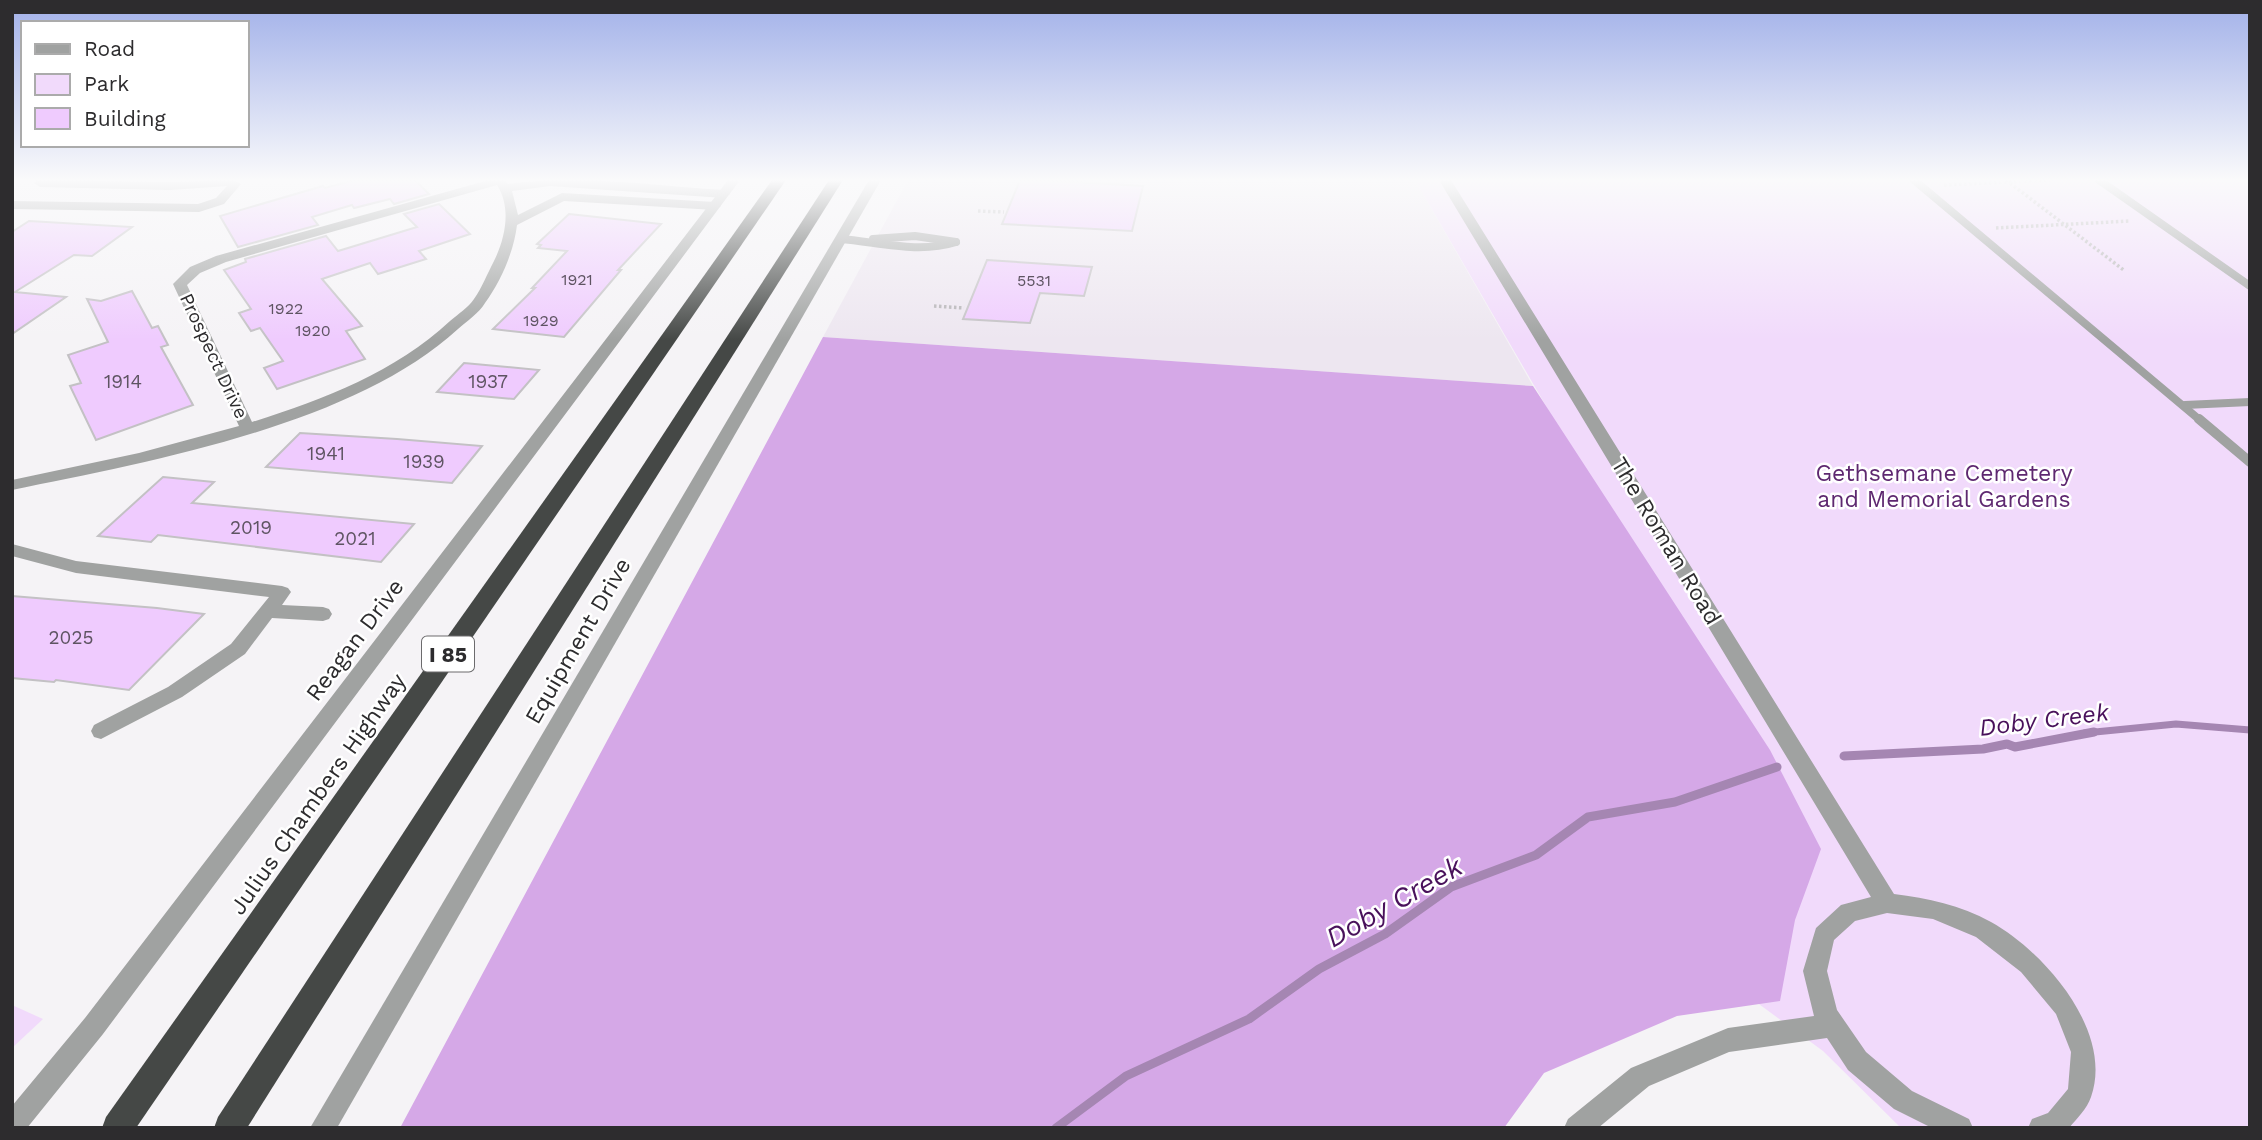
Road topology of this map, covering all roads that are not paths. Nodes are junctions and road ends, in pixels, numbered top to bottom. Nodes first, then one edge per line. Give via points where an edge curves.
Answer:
1 (316, 233) edge
2 (510, 233) edge
3 (695, 233) edge
4 (742, 233) edge
5 (802, 233) edge
6 (843, 233) edge
7 (1478, 233) edge
8 (1978, 233) edge
9 (2174, 233) edge
10 (840, 239) junction
11 (867, 240) junction
12 (2250, 286) edge
13 (2250, 402) edge
14 (2185, 405) junction
15 (248, 430) junction
16 (2250, 462) edge
17 (12, 485) edge
18 (12, 550) edge
19 (267, 611) junction
20 (323, 614) dead end
21 (101, 731) dead end
22 (1887, 903) junction
23 (1833, 1025) junction
24 (12, 1126) edge
25 (117, 1128) edge
26 (229, 1128) edge
27 (323, 1128) edge
28 (1577, 1128) edge
29 (1960, 1128) edge
30 (2041, 1128) edge

1 - 15 street, Prospect Drive via 221,259 195,270 180,284
2 - 15 street, Prospect Drive via 491,285 450,331 364,386
3 - 24 street, Reagan Drive via 94,1026
4 - 25 highway, Julius Chambers Highway / I 85
5 - 26 highway
6 - 10 street, Equipment Drive
7 - 22 street, The Roman Road
8 - 14 lane
9 - 12 lane
10 - 11 lane
10 - 27 street, Equipment Drive
11 - 11 lane via 945,247 957,242 898,235
13 - 14 lane
14 - 16 lane
15 - 17 street, Prospect Drive
18 - 19 street via 76,567 282,592
19 - 20 street
19 - 21 street via 238,649 175,692
22 - 23 street via 1849,912 1824,936 1815,971
22 - 30 street via 1934,909 1984,930 2029,964 2065,1007 2083,1052 2080,1094 2056,1124
23 - 28 street via 1728,1040 1640,1077
23 - 29 street via 1857,1061 1903,1100

